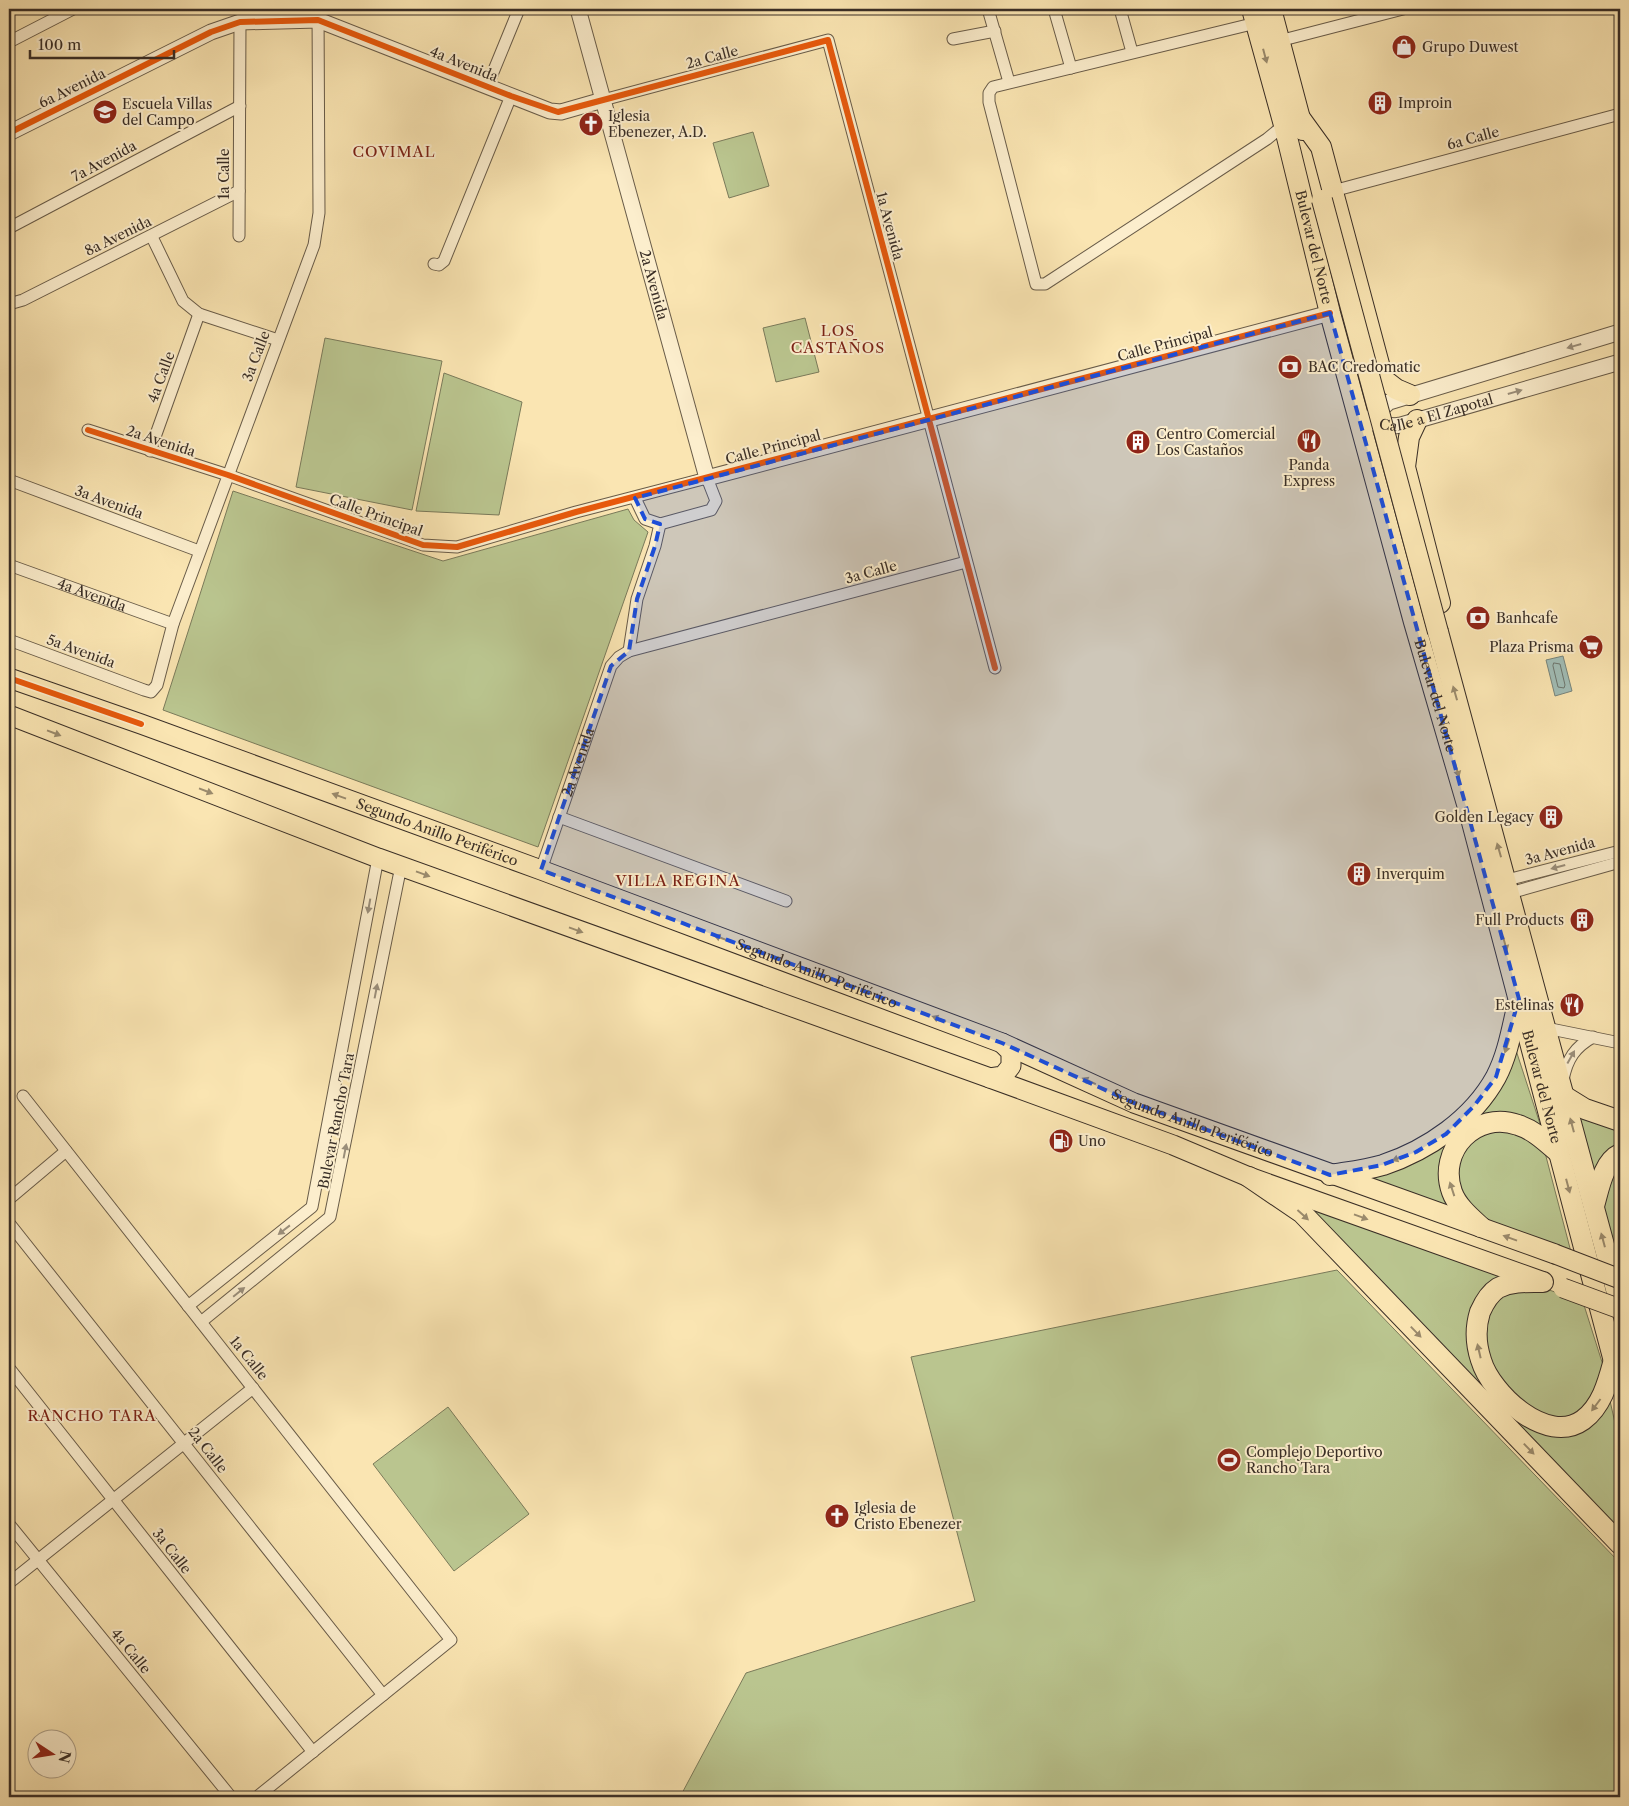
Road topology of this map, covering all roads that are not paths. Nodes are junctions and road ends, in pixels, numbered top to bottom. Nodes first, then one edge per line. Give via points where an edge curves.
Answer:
1 (73, 9) edge
2 (519, 9) edge
3 (578, 9) edge
4 (988, 9) edge
5 (1054, 9) edge
6 (1120, 9) edge
7 (1271, 9) edge
8 (1403, 9) edge
9 (318, 14) edge
10 (1254, 16) edge
11 (240, 22) junction
12 (994, 31) junction
13 (953, 39) dead end
14 (828, 40) joint
15 (1279, 41) junction
16 (9, 42) edge
17 (1132, 52) junction
18 (1071, 68) junction
19 (1009, 82) junction
20 (487, 87) junction
21 (511, 96) junction
22 (603, 100) junction
23 (240, 106) junction
24 (1620, 114) edge
25 (1292, 122) junction
26 (9, 133) edge
27 (1298, 184) junction
28 (239, 191) junction
29 (1327, 196) junction
30 (9, 228) edge
31 (239, 236) dead end
32 (152, 237) junction
33 (434, 264) dead end
34 (9, 304) edge
35 (1330, 313) junction
36 (199, 314) junction
37 (1620, 332) edge
38 (278, 340) junction
39 (1620, 362) edge
40 (1383, 380) junction
41 (1410, 395) junction
42 (1361, 396) junction
43 (927, 418) junction
44 (1418, 420) junction
45 (1367, 422) junction
46 (88, 430) dead end
47 (1406, 450) junction
48 (150, 451) junction
49 (1374, 451) junction
50 (228, 475) junction
51 (707, 478) junction
52 (9, 480) edge
53 (635, 498) junction
54 (660, 524) junction
55 (199, 551) junction
56 (966, 562) junction
57 (9, 565) edge
58 (1413, 614) junction
59 (173, 624) junction
60 (9, 640) edge
61 (1440, 641) junction
62 (629, 650) junction
63 (994, 668) dead end
64 (9, 678) edge
65 (144, 690) joint
66 (9, 715) edge
67 (559, 817) junction
68 (1620, 851) edge
69 (378, 858) junction
70 (1620, 862) edge
71 (401, 866) junction
72 (541, 870) junction
73 (1509, 887) junction
74 (786, 902) dead end
75 (1519, 999) junction
76 (1546, 1028) junction
77 (1593, 1037) junction
78 (1002, 1043) junction
79 (1620, 1043) edge
80 (990, 1078) junction
81 (1563, 1092) junction
82 (23, 1096) dead end
83 (1620, 1121) edge
84 (66, 1151) junction
85 (1559, 1152) junction
86 (1620, 1154) edge
87 (1330, 1175) junction
88 (1249, 1177) junction
89 (318, 1180) junction
90 (338, 1184) junction
91 (9, 1200) edge
92 (1594, 1206) junction
93 (9, 1223) edge
94 (1481, 1227) junction
95 (1620, 1279) edge
96 (1543, 1282) junction
97 (1620, 1304) edge
98 (188, 1306) junction
99 (1620, 1309) edge
100 (201, 1322) junction
101 (1614, 1360) junction
102 (9, 1368) edge
103 (1620, 1384) edge
104 (253, 1388) junction
105 (183, 1443) junction
106 (113, 1500) junction
107 (9, 1524) edge
108 (1620, 1544) edge
109 (38, 1560) junction
110 (9, 1583) edge
111 (383, 1695) junction
112 (313, 1752) junction
113 (231, 1797) edge
114 (257, 1797) edge

1 - 16 street
2 - 20 street
3 - 22 street, 2a Avenida
4 - 12 street
5 - 18 street
6 - 17 street
7 - 15 highway, Bulevar del Norte
8 - 15 street
9 - 11 street, 6a Avenida
9 - 20 street, 4a Avenida
9 - 38 street, 3a Calle via 319,213 314,245
10 - 17 street
10 -> 25 highway, Bulevar del Norte
11 - 23 street, 1a Calle
11 - 26 street, 6a Avenida via 211,32
12 - 13 street
12 - 19 street
14 - 22 street, 2a Calle
14 - 43 street, 1a Avenida
15 - 25 highway, Bulevar del Norte
17 - 18 street
18 - 19 street
19 - 25 street via 993,87 989,102 1038,285 1045,284
20 - 21 street, 4a Avenida
21 - 22 street, 4a Avenida via 558,112
21 - 33 street via 444,262
22 - 51 street, 2a Avenida
23 - 28 street, 1a Calle
23 - 30 street, 7a Avenida
24 - 29 street, 6a Calle
25 - 27 highway, Bulevar del Norte
25 - 29 highway, Bulevar del Norte
27 - 35 highway, Bulevar del Norte
27 - 42 highway via 1305,192
28 - 31 street, 1a Calle
28 - 32 street, 8a Avenida
29 - 40 highway
29 - 61 highway, Bulevar del Norte, bridge
32 - 34 street, 8a Avenida
32 - 36 street via 183,301
35 - 43 street, Calle Principal
35 - 58 highway, Bulevar del Norte
36 - 38 street
36 - 48 street, 4a Calle
37 -> 41 street, Calle a El Zapotal
38 - 50 street, 3a Calle
44 -> 39 street, Calle a El Zapotal
40 - 41 highway
40 - 42 highway via 1381,397 1372,400
41 - 45 street, Calle a El Zapotal via 1389,402
42 - 45 highway
43 - 51 street, Calle Principal
43 - 56 street, 1a Avenida
44 - 45 street, Calle a El Zapotal via 1394,426
44 - 47 highway
45 - 49 highway
46 - 48 street, 2a Avenida
47 - 49 highway via 1391,436 1382,438
47 - 61 highway via 1405,467 1445,621
48 - 50 street, 2a Avenida
49 - 58 highway via 1414,605
50 - 53 street, Calle Principal via 423,545 443,548 457,548
50 - 55 street, 3a Calle
51 - 53 street, Calle Principal
51 - 54 street, 2a Avenida via 716,501 711,510
52 - 55 street, 3a Avenida
53 - 54 street via 645,519
54 - 62 street via 656,546 637,599
55 - 59 street, 3a Calle
56 - 62 street, 3a Calle
56 - 63 street, 1a Avenida
57 - 59 street, 4a Avenida
58 -> 75 highway, Bulevar del Norte
59 - 65 street, 3a Calle via 156,685 151,692
60 - 65 street, 5a Avenida
73 -> 61 highway, Bulevar del Norte
62 - 67 street, 2a Avenida via 611,666
72 -> 64 main road, Segundo Anillo Periférico
66 -> 69 main road, Segundo Anillo Periférico
67 - 72 street, 2a Avenida
67 - 74 street
68 -> 73 street, 3a Avenida
69 - 71 main road, Segundo Anillo Periférico
69 -> 89 street, Bulevar Rancho Tara
70 - 73 street, 3a Avenida
71 -> 80 main road, Segundo Anillo Periférico
90 -> 71 street, Bulevar Rancho Tara
78 -> 72 main road, Segundo Anillo Periférico
73 - 76 highway, Bulevar del Norte
75 - 85 highway, Bulevar del Norte
75 -> 87 highway via 1508,1047 1496,1077 1474,1106 1446,1134 1416,1152 1382,1165
76 - 77 street
76 - 81 highway, Bulevar del Norte
77 - 79 street
81 -> 77 street via 1570,1056 1580,1044
78 - 80 main road via 1011,1052 1011,1066 1003,1076
87 -> 78 main road, Segundo Anillo Periférico via 1134,1103
80 - 88 main road, Segundo Anillo Periférico
81 - 83 highway via 1586,1109
92 -> 81 highway, Bulevar del Norte
82 - 84 street, 1a Calle
84 - 91 street
84 - 98 street, 1a Calle
94 -> 85 highway via 1452,1193 1448,1175 1452,1154 1460,1138 1480,1125 1499,1121 1532,1131
85 -> 101 highway, Bulevar del Norte
86 - 92 highway via 1603,1174
87 - 94 main road, Segundo Anillo Periférico
88 -> 96 main road, Segundo Anillo Periférico
88 -> 108 highway via 1302,1213
89 - 90 street
89 -> 98 street, Bulevar Rancho Tara via 312,1207
100 -> 90 street, Bulevar Rancho Tara via 330,1217
97 -> 92 highway, Bulevar del Norte
93 - 105 street, 2a Calle
95 -> 94 main road, Segundo Anillo Periférico, bridge
96 - 99 main road, Segundo Anillo Periférico, bridge
101 -> 96 highway via 1599,1403 1583,1420 1570,1426 1553,1428 1537,1422 1516,1408 1494,1384 1481,1362 1476,1341 1477,1321 1484,1303 1497,1289 1515,1282
98 - 100 street, 1a Calle
100 - 104 street, 1a Calle
101 - 103 highway, Bulevar del Norte
102 - 106 street, 3a Calle
104 - 105 street
104 - 111 street, 1a Calle via 451,1640
105 - 106 street
105 - 111 street, 2a Calle
106 - 109 street
106 - 112 street, 3a Calle
107 - 109 street, 4a Calle
109 - 110 street
109 - 113 street, 4a Calle
111 - 112 street
112 - 114 street

